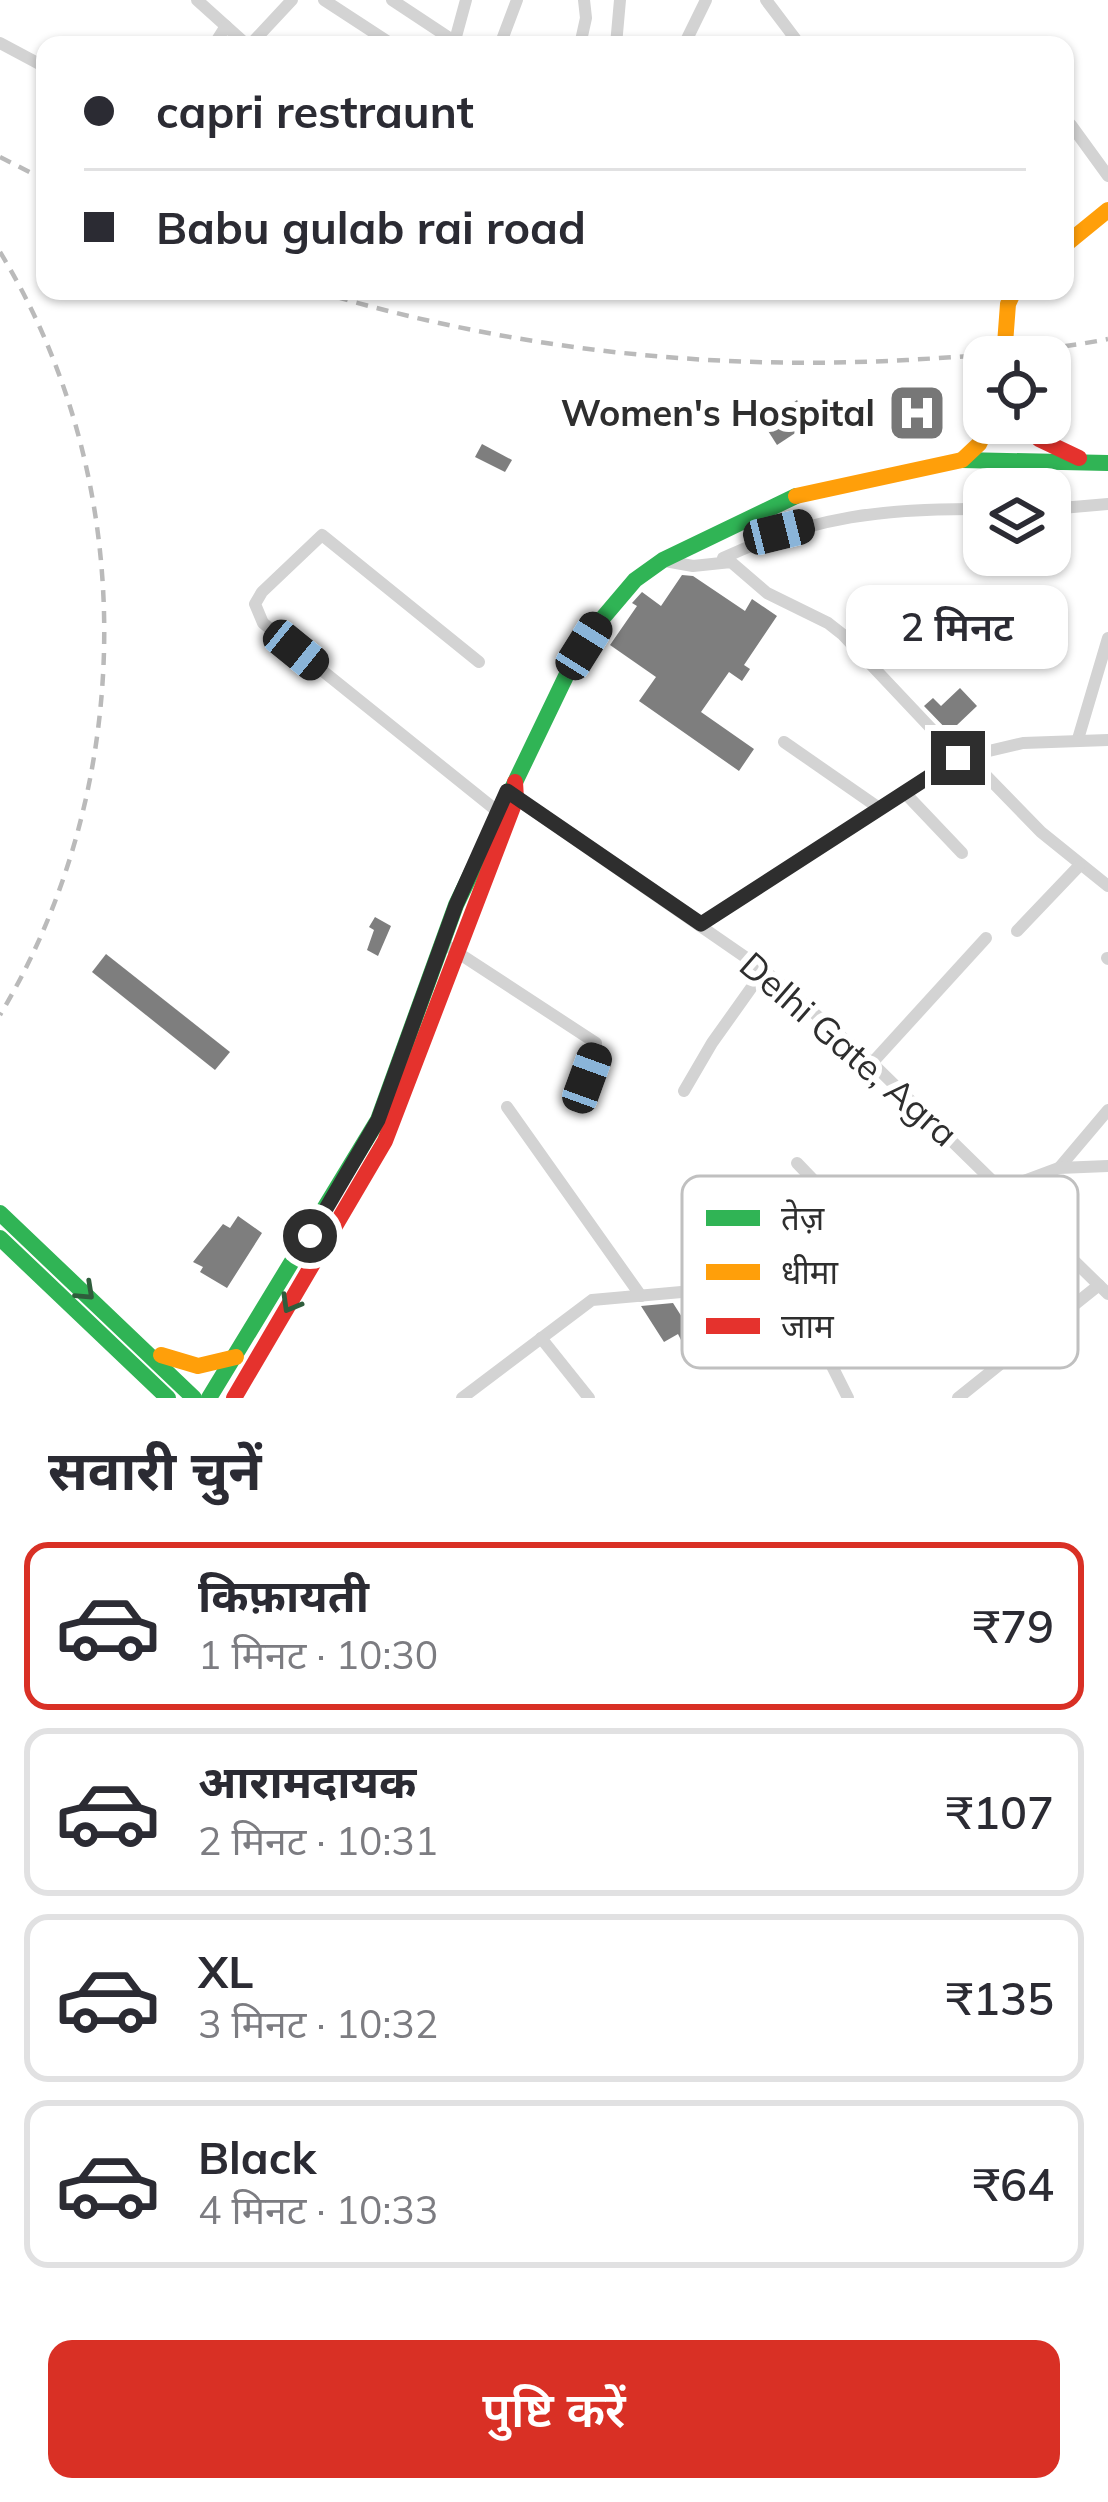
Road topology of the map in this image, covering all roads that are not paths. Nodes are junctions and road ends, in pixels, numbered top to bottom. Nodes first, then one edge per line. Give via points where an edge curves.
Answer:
1 (197, 0) edge
2 (292, 0) edge
3 (324, 0) edge
4 (392, 0) edge
5 (466, 0) edge
6 (517, 0) edge
7 (584, 0) edge
8 (620, 0) edge
9 (706, 0) edge
10 (766, 0) edge
11 (226, 26) junction
12 (220, 36) edge
13 (238, 36) edge
14 (258, 36) edge
15 (379, 36) edge
16 (444, 36) edge
17 (456, 36) edge
18 (503, 36) edge
19 (582, 36) edge
20 (617, 36) edge
21 (688, 36) edge
22 (793, 36) edge
23 (0, 43) edge
24 (36, 62) edge
25 (1074, 129) edge
26 (1108, 176) edge
27 (1108, 210) edge
28 (1074, 238) edge
29 (1012, 300) edge
30 (1006, 336) edge
31 (979, 444) edge
32 (1049, 444) edge
33 (962, 460) junction
34 (1085, 461) junction
35 (1108, 463) edge
36 (1108, 504) edge
37 (1071, 507) edge
38 (963, 509) edge
39 (663, 560) junction
40 (716, 562) junction
41 (1108, 638) edge
42 (479, 662) dead end
43 (1102, 674) edge
44 (1078, 739) junction
45 (1108, 740) edge
46 (784, 742) dead end
47 (963, 757) junction
48 (513, 788) junction
49 (904, 791) junction
50 (879, 808) junction
51 (503, 816) junction
52 (962, 853) dead end
53 (1079, 866) junction
54 (1108, 886) edge
55 (701, 924) junction
56 (1017, 931) dead end
57 (986, 938) dead end
58 (451, 946) junction
59 (764, 970) junction
60 (872, 1063) junction
61 (587, 1078) dead end
62 (684, 1091) dead end
63 (507, 1107) dead end
64 (1108, 1110) edge
65 (797, 1163) dead end
66 (1108, 1166) edge
67 (1059, 1168) junction
68 (809, 1176) edge
69 (990, 1176) edge
70 (1035, 1176) edge
71 (342, 1200) junction
72 (0, 1213) edge
73 (0, 1238) edge
74 (1078, 1264) edge
75 (1104, 1290) edge
76 (682, 1294) edge
77 (640, 1296) junction
78 (1078, 1308) edge
79 (542, 1338) junction
80 (149, 1351) junction
81 (236, 1357) junction
82 (833, 1368) edge
83 (997, 1368) edge
84 (168, 1398) edge
85 (194, 1398) edge
86 (209, 1398) edge
87 (234, 1398) edge
88 (462, 1398) edge
89 (590, 1398) edge
90 (848, 1398) edge
91 (958, 1398) edge

1 - 11 street
2 - 14 street
3 - 15 street
4 - 16 street
5 - 17 street
6 - 18 street
7 - 19 street
8 - 20 street
9 - 21 street
10 - 22 street
11 - 12 street
11 - 13 street
23 - 24 street
25 - 26 street
27 - 28 main road
29 - 30 main road
31 - 33 main road
32 - 34 main road
33 - 34 main road
33 - 39 main road via 795,496
34 - 35 main road
36 - 37 street
38 - 40 street via 843,517 779,532
39 - 40 street
39 - 48 main road via 601,620
40 - 47 street via 740,566 767,592 835,628
41 - 43 street
42 - 51 street via 322,535 255,604 263,623
43 - 44 street
44 - 45 street
44 - 47 street
46 - 50 street
47 - 49 street
47 - 53 street
48 - 51 main road
48 - 55 street, Delhi Gate, Agra
49 - 50 street
49 - 52 street
50 - 55 street
51 - 58 main road
53 - 54 street
53 - 56 street
55 - 59 street, Delhi Gate, Agra
57 - 60 street
58 - 61 street via 596,1043
58 - 71 main road via 385,1142
59 - 60 street, Delhi Gate, Agra
59 - 62 street
60 - 69 street, Delhi Gate, Agra
63 - 77 street
64 - 67 street
65 - 68 street
66 - 67 street
67 - 70 street
71 - 81 main road
71 -> 87 main road
72 -> 80 main road
73 - 84 main road
74 - 75 street, Delhi Gate, Agra
75 - 78 street
76 - 77 street
77 - 79 street via 592,1300
79 - 88 street
79 - 89 street
80 - 81 main road via 191,1367
80 - 85 main road
81 - 86 main road
82 - 90 street
83 - 91 street

